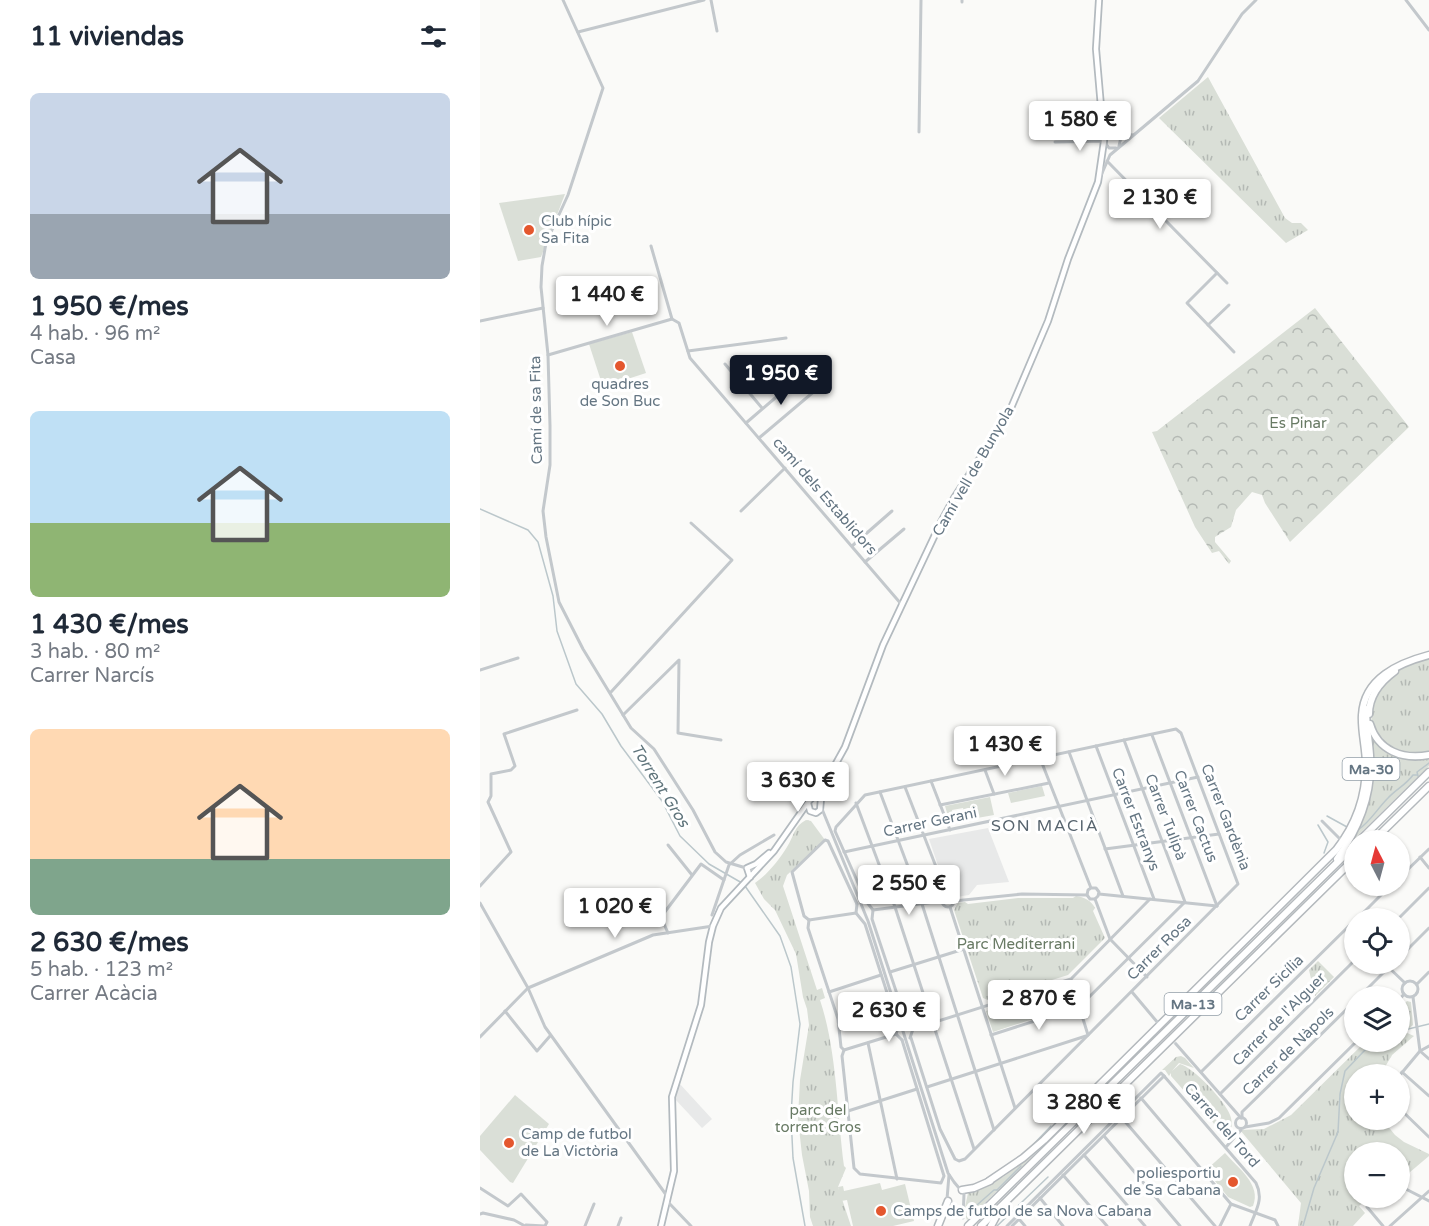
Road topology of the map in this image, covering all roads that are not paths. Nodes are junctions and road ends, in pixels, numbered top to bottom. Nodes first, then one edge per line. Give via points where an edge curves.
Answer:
1 (563, 0) edge
2 (704, 0) edge
3 (711, 0) edge
4 (921, 0) edge
5 (1099, 0) edge
6 (1257, 0) edge
7 (1406, 0) edge
8 (1429, 30) edge
9 (717, 31) dead end
10 (578, 32) junction
11 (1104, 119) junction
12 (920, 132) dead end
13 (1118, 133) junction
14 (1134, 135) junction
15 (1104, 141) junction
16 (1055, 142) dead end
17 (1118, 148) junction
18 (1107, 161) junction
19 (1098, 182) junction
20 (651, 246) dead end
21 (1217, 273) junction
22 (1227, 283) dead end
23 (1229, 305) dead end
24 (543, 308) junction
25 (672, 319) junction
26 (480, 321) edge
27 (1208, 325) junction
28 (786, 338) dead end
29 (688, 351) junction
30 (1234, 352) dead end
31 (548, 355) junction
32 (794, 362) dead end
33 (725, 364) dead end
34 (817, 389) dead end
35 (763, 409) junction
36 (746, 423) junction
37 (759, 438) junction
38 (785, 468) junction
39 (741, 511) dead end
40 (892, 511) dead end
41 (691, 523) dead end
42 (904, 529) dead end
43 (852, 546) junction
44 (865, 562) junction
45 (902, 605) junction
46 (1429, 656) edge
47 (518, 658) dead end
48 (1399, 666) junction
49 (480, 670) edge
50 (610, 692) junction
51 (577, 710) dead end
52 (623, 715) junction
53 (1152, 735) junction
54 (721, 740) dead end
55 (1124, 740) junction
56 (1096, 746) junction
57 (1069, 752) junction
58 (1429, 755) edge
59 (1040, 758) junction
60 (985, 770) junction
61 (1429, 772) edge
62 (1198, 777) junction
63 (931, 781) junction
64 (1049, 783) junction
65 (1170, 783) junction
66 (1429, 786) edge
67 (905, 787) junction
68 (822, 788) junction
69 (1142, 789) junction
70 (880, 792) junction
71 (994, 794) junction
72 (1115, 795) junction
73 (810, 801) junction
74 (820, 801) junction
75 (1086, 801) junction
76 (856, 803) junction
77 (940, 805) junction
78 (1058, 807) junction
79 (821, 808) junction
80 (813, 812) junction
81 (802, 813) junction
82 (824, 818) junction
83 (1322, 821) dead end
84 (950, 830) junction
85 (1370, 830) edge
86 (1384, 830) edge
87 (1220, 834) junction
88 (774, 835) dead end
89 (924, 835) junction
90 (1191, 838) junction
91 (1341, 840) dead end
92 (897, 841) junction
93 (1162, 842) junction
94 (668, 845) dead end
95 (872, 846) junction
96 (1134, 846) junction
97 (1105, 849) junction
98 (1429, 849) edge
99 (774, 851) junction
100 (844, 852) junction
101 (1344, 856) edge
102 (1420, 857) junction
103 (731, 863) junction
104 (1410, 867) edge
105 (747, 868) junction
106 (1429, 868) edge
107 (1344, 869) edge
108 (756, 871) junction
109 (1326, 874) junction
110 (693, 875) junction
111 (750, 877) junction
112 (724, 880) junction
113 (480, 886) edge
114 (1091, 888) junction
115 (1429, 888) edge
116 (1099, 894) junction
117 (947, 895) junction
118 (1087, 895) junction
119 (1123, 896) junction
120 (1379, 896) edge
121 (1095, 899) junction
122 (1152, 899) junction
123 (942, 901) junction
124 (954, 901) junction
125 (866, 902) junction
126 (1185, 902) junction
127 (480, 903) edge
128 (859, 903) junction
129 (922, 904) junction
130 (1217, 906) junction
131 (895, 907) junction
132 (950, 907) junction
133 (1367, 908) edge
134 (1409, 908) edge
135 (873, 910) junction
136 (856, 913) junction
137 (712, 915) dead end
138 (809, 920) junction
139 (862, 920) junction
140 (870, 920) junction
141 (713, 926) junction
142 (1429, 928) edge
143 (1344, 932) edge
144 (668, 933) junction
145 (1110, 939) junction
146 (1410, 947) edge
147 (963, 949) junction
148 (939, 956) junction
149 (1129, 958) junction
150 (914, 964) junction
151 (1344, 971) edge
152 (890, 972) junction
153 (1429, 972) edge
154 (1383, 974) edge
155 (1395, 974) edge
156 (881, 975) junction
157 (1147, 976) junction
158 (1071, 979) junction
159 (1405, 983) junction
160 (1417, 984) junction
161 (1370, 986) edge
162 (1404, 986) edge
163 (528, 988) junction
164 (829, 992) junction
165 (1132, 992) junction
166 (1413, 997) joint
167 (982, 1007) junction
168 (1079, 1007) junction
169 (505, 1011) junction
170 (1344, 1012) edge
171 (957, 1015) junction
172 (933, 1023) junction
173 (1158, 1023) tunnel mouth
174 (907, 1024) junction
175 (900, 1025) junction
176 (913, 1029) junction
177 (896, 1034) junction
178 (992, 1035) junction
179 (1088, 1035) junction
180 (550, 1036) junction
181 (480, 1037) edge
182 (907, 1039) junction
183 (868, 1043) junction
184 (1176, 1044) tunnel mouth
185 (1429, 1046) edge
186 (844, 1050) junction
187 (1420, 1051) junction
188 (1346, 1052) edge
189 (1429, 1059) edge
190 (1000, 1063) junction
191 (1409, 1064) edge
192 (975, 1072) junction
193 (1201, 1072) junction
194 (1164, 1076) junction
195 (950, 1080) junction
196 (1410, 1081) edge
197 (927, 1087) junction
198 (918, 1089) junction
199 (1220, 1094) junction
200 (1429, 1096) edge
201 (1141, 1098) junction
202 (880, 1101) junction
203 (1015, 1108) junction
204 (1233, 1110) junction
205 (848, 1111) junction
206 (1121, 1118) junction
207 (1243, 1119) junction
208 (1410, 1119) edge
209 (1235, 1123) junction
210 (1256, 1124) junction
211 (1244, 1127) junction
212 (994, 1130) junction
213 (1060, 1135) junction
214 (1103, 1136) junction
215 (1234, 1136) junction
216 (1429, 1137) edge
217 (1226, 1148) junction
218 (974, 1149) junction
219 (1084, 1155) junction
220 (948, 1173) junction
221 (1062, 1174) junction
222 (897, 1179) junction
223 (989, 1181) junction
224 (480, 1188) edge
225 (961, 1189) junction
226 (1410, 1191) edge
227 (1429, 1191) edge
228 (1040, 1198) junction
229 (1422, 1198) junction
230 (668, 1200) junction
231 (949, 1200) junction
232 (963, 1201) junction
233 (1429, 1201) edge
234 (594, 1204) dead end
235 (1231, 1204) junction
236 (1002, 1205) junction
237 (1368, 1208) edge
238 (1255, 1213) junction
239 (480, 1214) edge
240 (621, 1218) dead end
241 (963, 1218) junction
242 (1019, 1219) junction
243 (526, 1225) edge
244 (546, 1226) edge
245 (585, 1226) edge
246 (618, 1226) edge
247 (661, 1226) edge
248 (690, 1226) edge
249 (938, 1226) edge
250 (966, 1226) edge
251 (981, 1226) edge
252 (991, 1226) edge
253 (1006, 1226) edge
254 (1012, 1226) edge
255 (1025, 1226) edge
256 (1063, 1226) edge
257 (1107, 1226) edge
258 (1145, 1226) edge
259 (1180, 1226) edge
260 (1215, 1226) edge
261 (1220, 1226) edge
262 (1250, 1226) edge
263 (1278, 1226) edge
264 (1383, 1226) edge
265 (1390, 1226) edge

1 - 10 street, Camí de sa Fita
2 - 10 street
3 - 9 street
4 - 12 street
5 - 11 street via 1096,50
6 - 14 street via 1242,14 1198,81
7 - 8 street
10 - 24 street, Camí de sa Fita via 603,88 568,195 546,243
11 - 13 street
11 - 15 street, Camí vell de Bunyola
13 - 14 street
13 - 15 street via 1110,133
13 - 17 street via 1122,139
14 - 17 street
15 - 16 street
15 - 17 street via 1109,148
15 - 19 street, Camí vell de Bunyola
17 - 18 street
18 - 19 street
18 - 21 street
19 - 45 street, Camí vell de Bunyola via 1048,321 1008,415 954,498
20 - 25 street, camí dels Establidors
21 - 22 street
21 - 27 street via 1187,303
23 - 27 street
24 - 26 street
24 - 31 street, Camí de sa Fita
25 - 29 street, camí dels Establidors via 679,322
25 - 31 street
27 - 30 street
28 - 29 street
29 - 36 street, camí dels Establidors
31 - 50 street, Camí de sa Fita via 551,448 543,511 546,537 559,602
32 - 35 street via 770,381 781,393
33 - 35 street
34 - 37 street
35 - 36 street
36 - 37 street, camí dels Establidors
37 - 38 street, camí dels Establidors
38 - 39 street
38 - 43 street, camí dels Establidors
40 - 43 street
41 - 50 street via 732,560
42 - 44 street
43 - 44 street, camí dels Establidors
44 - 45 street, camí dels Establidors
45 - 68 street, Camí vell de Bunyola via 845,747
46 - 48 highway, Ma-30
46 - 58 highway, Ma-30 via 1386,678 1373,694 1369,713 1374,735 1386,749 1406,756
47 - 49 street
48 - 109 highway, Ma-30 via 1382,677 1369,697 1368,792 1355,831
48 - 223 highway via 1378,679 1364,703 1365,785 1357,816 1340,846 1044,1140
50 - 52 street, Camí de sa Fita
51 - 113 street via 504,734 515,766 491,774 488,802 511,852
52 - 54 street via 679,660 678,733
52 - 103 street, Camí de sa Fita via 654,749 715,852
53 - 55 street
53 - 62 street, Carrer Gardènia via 1179,730
53 - 65 street, Carrer Cactus
55 - 56 street
55 - 69 street, Carrer Tulipà
56 - 57 street
56 - 72 street, Carrer Estranys
57 - 59 street
57 - 75 street
59 - 60 street
59 - 64 street
60 - 63 street
60 - 71 street
61 - 85 highway
62 - 65 street, Carrer Gerani
62 - 87 street, Carrer Gardènia
63 - 67 street
63 - 77 street
64 - 71 street
64 - 78 street
65 - 69 street, Carrer Gerani
65 - 90 street, Carrer Cactus
66 - 86 highway
67 - 70 street
67 - 89 street
68 - 73 street, Camí vell de Bunyola
68 - 74 street, Camí vell de Bunyola
69 - 72 street, Carrer Gerani
69 - 93 street, Carrer Tulipà
70 - 76 street via 865,795
70 - 92 street
71 - 77 street
72 - 75 street, Carrer Gerani
72 - 96 street, Carrer Estranys
73 - 74 street
73 - 80 street
73 - 81 street, Camí vell de Bunyola
74 - 79 street
75 - 78 street, Carrer Gerani
75 - 97 street
76 - 95 street
76 - 100 street via 835,831
77 - 84 street
78 - 84 street, Carrer Gerani
78 - 114 street
79 - 80 street
79 - 82 street
80 - 81 street
80 - 82 street
81 - 99 street, Camí vell de Bunyola
82 - 128 street
83 - 91 street
84 - 89 street, Carrer Gerani
87 - 90 street
87 - 130 street, Carrer Gardènia via 1239,884
88 - 103 street
89 - 92 street, Carrer Gerani
89 - 117 street
90 - 93 street
90 - 130 street, Carrer Cactus
92 - 95 street, Carrer Gerani
92 - 129 street
93 - 96 street
93 - 126 street, Carrer Tulipà
94 - 110 street
95 - 100 street, Carrer Gerani
95 - 131 street
96 - 97 street
96 - 122 street, Carrer Estranys
97 - 119 street
98 - 102 street
99 - 105 street
99 - 108 street, Camí vell de Bunyola
100 - 125 street
101 - 109 highway, Ma-13
102 - 104 street
102 - 106 street
103 - 105 street, Camí de sa Fita
103 - 112 street
105 - 108 street, Camí de sa Fita
105 - 111 street
107 - 236 highway, Ma-13
108 - 111 street, Camí vell de Bunyola
109 - 213 highway, Ma-13
110 - 112 street via 701,864
110 - 144 street via 662,916
111 - 141 street, Camí vell de Bunyola via 721,908
112 - 137 street
114 - 116 street
114 - 118 street
115 - 134 street
116 - 119 street
116 - 121 street
117 - 123 street
117 - 124 street
118 - 121 street
118 - 124 street via 1022,894
119 - 122 street
120 - 133 street
121 - 145 street
122 - 126 street
122 - 145 street
123 - 129 street
123 - 132 street
124 - 132 street
125 - 128 street
125 - 135 street
126 - 130 street
126 - 149 street
127 - 163 street
128 - 136 street
128 - 138 street via 825,840 792,872 804,916
128 - 140 street
129 - 131 street
129 - 148 street
130 - 157 street, Carrer Rosa
131 - 135 street
131 - 150 street
132 - 147 street
135 - 140 street
136 - 138 street
136 - 139 street
138 - 164 street via 808,928
139 - 140 street
139 - 156 street
140 - 152 street
140 - 175 street
141 - 144 street
141 - 230 street, Camí vell de Bunyola via 701,1005 672,1097 674,1172
142 - 146 street
143 - 193 street, Carrer Sicília
144 - 163 street via 653,935
145 - 149 street
145 - 158 street
147 - 148 street
147 - 167 street
148 - 150 street
148 - 171 street
149 - 157 street
149 - 168 street
150 - 152 street
150 - 172 street
151 - 199 street, Carrer de l'Alguer
152 - 174 street
153 - 160 street
154 - 161 street
155 - 159 street
156 - 164 street
156 - 175 street
157 - 165 street, Carrer Rosa
158 - 167 street
158 - 168 street
159 - 160 street
159 - 162 street
160 - 166 street via 1418,992
163 - 169 street
163 - 180 street
164 - 186 street
165 - 173 street
165 - 179 street, Carrer Rosa
166 - 187 street
167 - 171 street
167 - 178 street
168 - 178 street
168 - 179 street
169 - 180 street via 537,1051
169 - 181 street
170 - 207 street, Carrer de Nàpols via 1242,1112
171 - 172 street
171 - 192 street
172 - 176 street
172 - 195 street
174 - 175 street
174 - 176 street
175 - 177 street
175 - 182 street
176 - 182 street
177 - 182 street
177 - 183 street
178 - 190 street
179 - 190 street
179 - 203 street, Carrer Rosa
180 - 230 street
182 - 197 street
182 - 198 street
182 - 220 street
183 - 186 street
183 - 202 street
184 - 193 street
185 - 187 street
186 - 205 street
187 - 189 street
187 - 191 street
188 - 210 street via 1279,1118
190 - 192 street
190 - 203 street
192 - 195 street
192 - 212 street
193 - 199 street
194 - 201 street
194 - 217 street, Carrer del Tord
194 - 221 street via 1161,1073
195 - 197 street
195 - 218 street
196 - 200 street
197 - 218 street, Carrer Rosa via 940,1129 955,1159 964,1159
198 - 202 street
198 - 222 street via 944,1176 941,1183
199 - 204 street
201 - 206 street
201 - 235 street
202 - 205 street
202 - 222 street
203 - 212 street, Carrer Rosa
204 - 207 street
204 - 209 street
205 - 222 street via 854,1168 860,1174
206 - 214 street
206 - 260 street
207 - 209 street, Carrer de Nàpols
207 - 210 street
207 - 211 street
208 - 216 street
209 - 211 street via 1238,1128
209 - 215 street
210 - 211 street
211 - 215 street
212 - 218 street, Carrer Rosa
213 - 223 highway
213 - 250 highway, Ma-13
214 - 219 street
214 - 259 street
215 - 217 street
217 - 238 street, Carrer del Tord via 1256,1183 1260,1192
219 - 221 street
219 - 258 street
220 - 225 street
220 - 231 street
221 - 228 street
221 - 253 street
221 - 257 street
223 - 225 highway
224 - 244 street via 508,1206 521,1194 547,1222
225 - 231 street via 951,1188
225 - 232 street
226 - 229 street
227 - 229 street
228 - 242 street
228 - 256 street
229 - 233 street
229 - 265 street
230 - 247 street, Camí vell de Bunyola
230 - 248 street
231 - 232 street via 959,1204
231 - 241 street
231 - 249 highway
232 - 241 street
234 - 245 street
235 - 238 street
235 - 261 street
236 - 251 highway, Ma-13
236 - 252 highway
237 - 264 street
238 - 262 street, Carrer del Tord
238 - 263 street via 1275,1220
239 - 243 street
240 - 246 street
241 - 250 street
242 - 254 street
242 - 255 street
243 - 244 street

